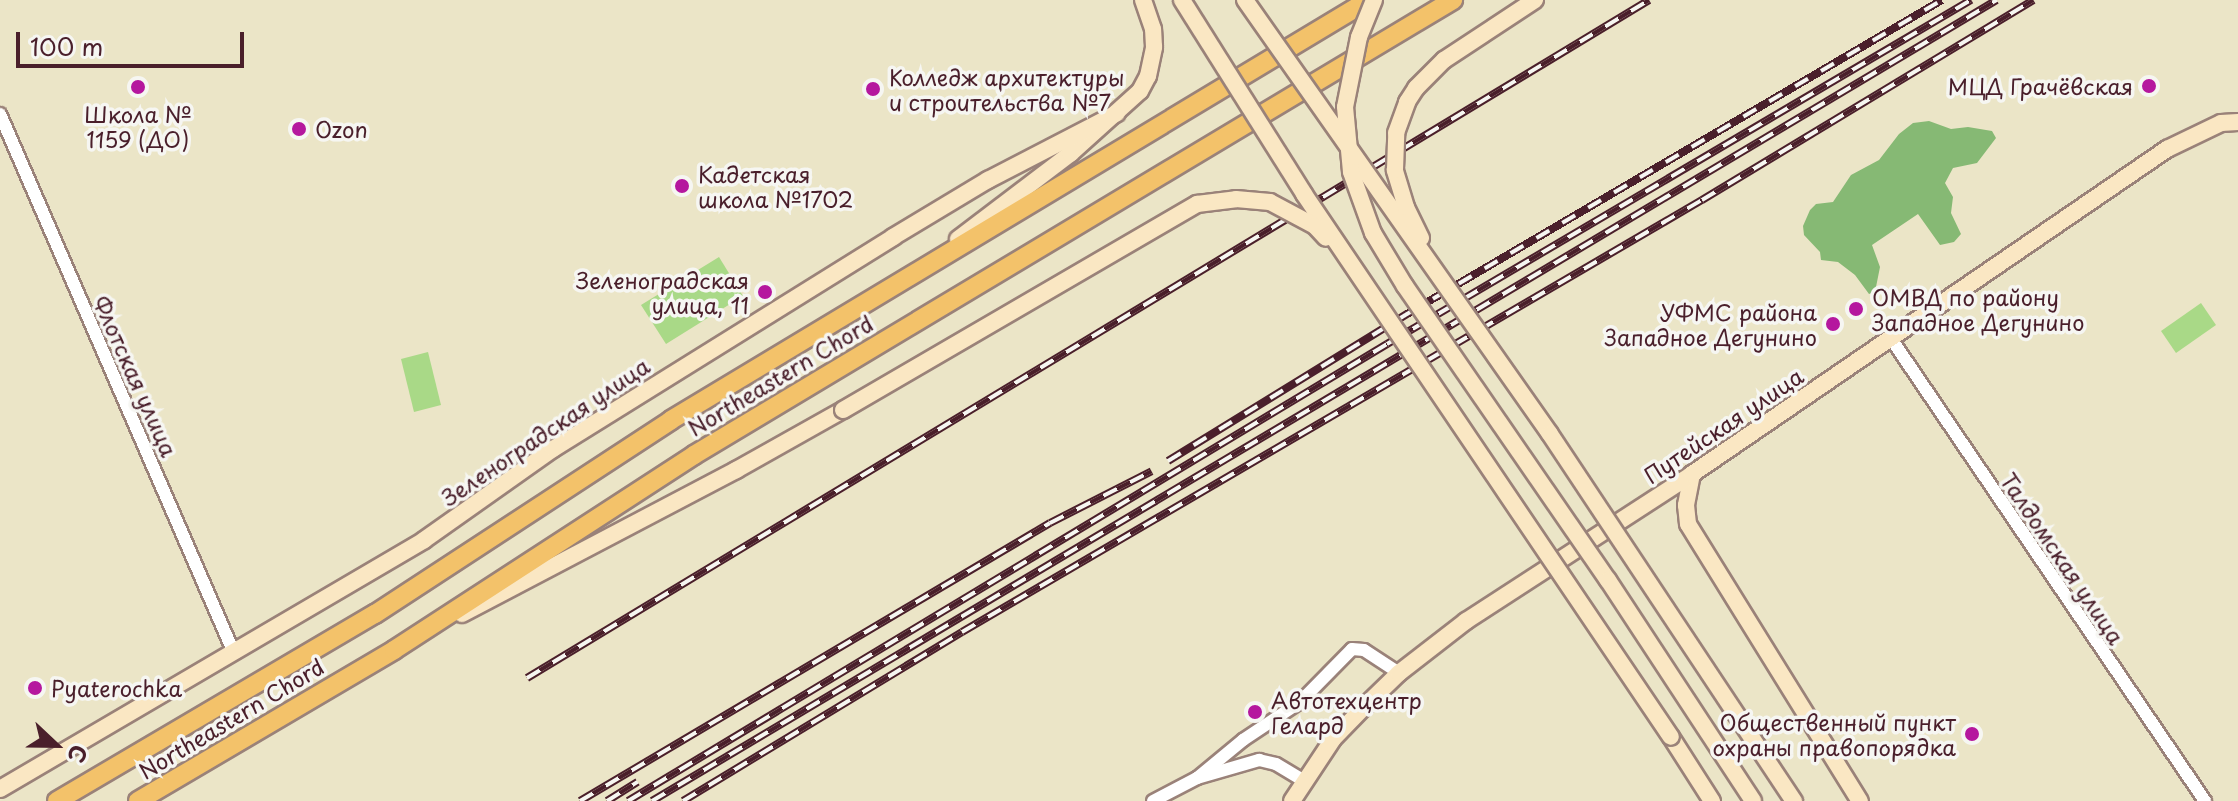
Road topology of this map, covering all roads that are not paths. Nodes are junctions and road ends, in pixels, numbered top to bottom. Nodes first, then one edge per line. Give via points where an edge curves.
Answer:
1 (1143, 0) edge
2 (1182, 0) edge
3 (1245, 0) edge
4 (1372, 0) edge
5 (1453, 0) edge
6 (1535, 0) edge
7 (1117, 113) junction
8 (0, 114) edge
9 (2238, 122) edge
10 (1444, 282) junction
11 (1379, 303) junction
12 (844, 318) junction
13 (1890, 337) junction
14 (1692, 474) junction
15 (394, 650) junction
16 (234, 653) junction
17 (1399, 673) junction
18 (1197, 778) junction
19 (1304, 781) junction
20 (0, 789) edge
21 (57, 801) edge
22 (138, 801) edge
23 (1153, 801) edge
24 (1292, 801) edge
25 (1712, 801) edge
26 (1753, 801) edge
27 (1794, 801) edge
28 (1860, 801) edge
29 (2205, 801) edge

1 - 7 main road via 1153,29 1152,62 1140,91
2 - 11 main road, bridge via 1274,149
3 - 10 main road, bridge
4 - 12 main road, Northeastern Chord
4 - 26 main road, bridge via 1355,49 1345,107 1351,172 1373,233
5 - 15 main road, Northeastern Chord via 694,455
6 - 10 main road, bridge via 1444,60 1416,88 1401,117 1394,152 1400,191
7 - 12 main road via 963,235
7 - 16 main road, Зеленоградская улица via 893,237 553,449 424,540
8 - 16 street, Флотская улица
9 - 13 main road, Путейская улица via 2221,123 2167,149
10 - 27 main road, bridge
11 - 15 main road, bridge via 1315,226 1285,208 1236,199 1197,204 736,470
11 - 25 main road, bridge
12 - 21 main road, Northeastern Chord via 671,420 375,614
13 - 14 main road, Путейская улица
13 - 29 street, Талдомская улица
14 - 17 main road, Путейская улица via 1466,621
14 - 28 main road via 1688,524
15 - 22 main road, Northeastern Chord
16 - 20 main road, Зеленоградская улица
17 - 18 street via 1364,650 1352,649 1300,702
17 - 19 main road, Путейская улица via 1333,739
18 - 19 street via 1259,760
18 - 23 street
19 - 24 main road, Путейская улица

